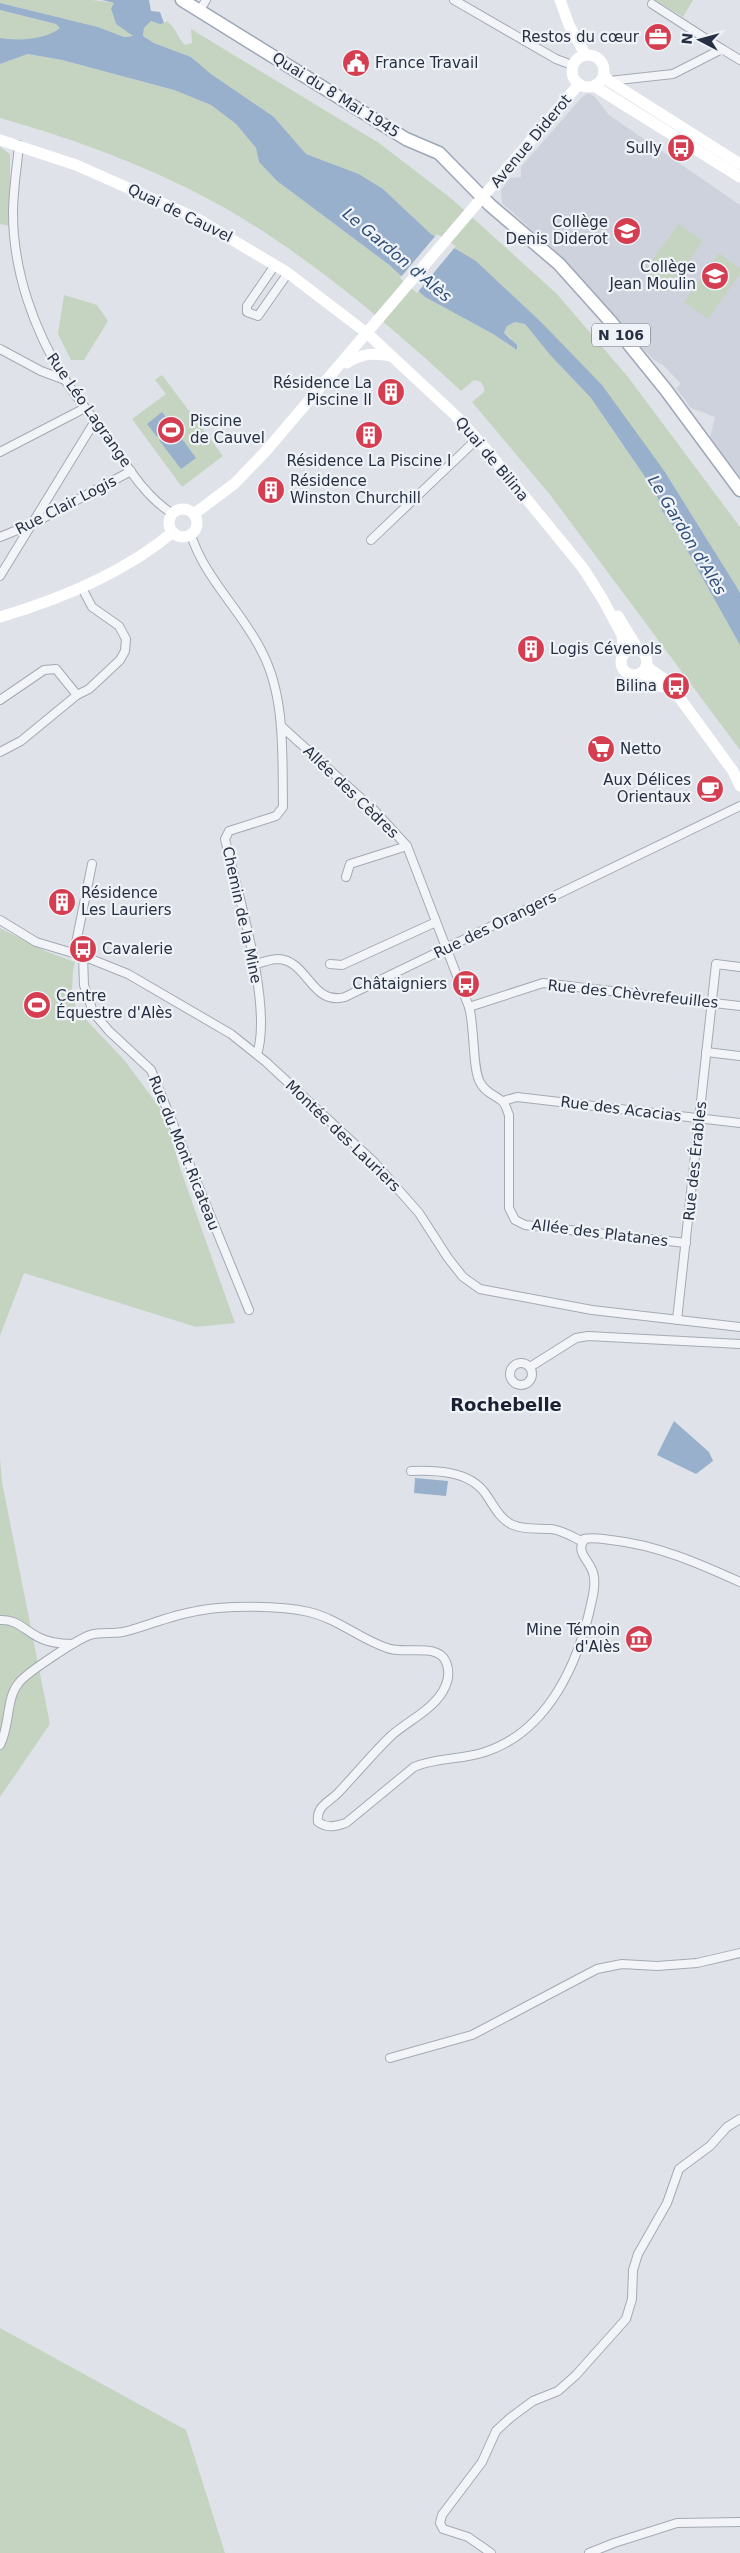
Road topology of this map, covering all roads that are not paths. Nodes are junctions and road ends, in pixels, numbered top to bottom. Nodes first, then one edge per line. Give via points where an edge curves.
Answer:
1 (182, 0) edge
2 (454, 0) edge
3 (560, 0) edge
4 (652, 4) dead end
5 (203, 5) edge
6 (722, 48) junction
7 (585, 54) junction
8 (740, 60) edge
9 (572, 65) junction
10 (606, 78) junction
11 (578, 84) junction
12 (594, 86) junction
13 (0, 140) edge
14 (19, 145) junction
15 (740, 164) edge
16 (740, 177) edge
17 (483, 198) junction
18 (275, 265) junction
19 (288, 273) junction
20 (371, 330) junction
21 (0, 349) edge
22 (391, 356) junction
23 (337, 369) junction
24 (65, 380) junction
25 (85, 408) junction
26 (95, 421) junction
27 (477, 439) junction
28 (0, 452) edge
29 (131, 471) junction
30 (740, 490) edge
31 (173, 514) junction
32 (194, 514) junction
33 (32, 524) junction
34 (173, 532) junction
35 (191, 535) junction
36 (0, 537) edge
37 (371, 540) dead end
38 (0, 576) edge
39 (82, 588) junction
40 (602, 598) junction
41 (0, 617) edge
42 (638, 650) junction
43 (624, 654) junction
44 (644, 670) junction
45 (77, 695) junction
46 (0, 700) edge
47 (281, 726) junction
48 (0, 752) edge
49 (737, 782) edge
50 (740, 806) edge
51 (407, 846) junction
52 (92, 864) dead end
53 (346, 876) dead end
54 (0, 920) edge
55 (436, 922) junction
56 (446, 949) junction
57 (74, 953) junction
58 (83, 956) junction
59 (254, 964) junction
60 (330, 964) dead end
61 (740, 968) edge
62 (712, 1003) junction
63 (740, 1006) edge
64 (470, 1007) junction
65 (706, 1052) junction
66 (257, 1054) junction
67 (740, 1056) edge
68 (503, 1101) junction
69 (699, 1118) junction
70 (740, 1123) edge
71 (686, 1243) junction
72 (248, 1310) dead end
73 (677, 1320) junction
74 (740, 1327) edge
75 (740, 1344) edge
76 (530, 1367) dead end
77 (411, 1471) dead end
78 (583, 1542) junction
79 (740, 1582) edge
80 (0, 1620) edge
81 (72, 1644) junction
82 (0, 1744) edge
83 (740, 1953) edge
84 (390, 2058) dead end
85 (740, 2120) edge
86 (740, 2522) edge
87 (491, 2553) edge
88 (589, 2553) edge

1 - 5 main road, Quai du 8 Mai 1945 / N 106
2 - 9 street via 556,60
3 - 7 main road
4 - 6 street
5 - 17 main road, Quai du 8 Mai 1945 / N 106 via 406,139 439,153
6 - 8 street
6 - 10 street via 673,74
7 - 9 main road
7 - 10 main road via 593,54 600,59
9 - 11 main road via 573,78
10 - 12 main road
10 - 15 main road
11 - 12 main road
11 - 17 main road, Avenue Diderot
12 - 16 main road
13 - 14 main road, Quai de Cauvel
14 - 18 main road, Quai de Cauvel via 166,203 224,233
14 - 24 street, Rue Léo Lagrange via 13,213 23,284 48,350
17 - 20 main road, Avenue Diderot
17 - 30 main road, N 106 via 559,264 611,322
18 - 19 main road, Quai de Cauvel
18 - 19 street via 247,306 247,312 253,316 258,316
19 - 20 main road, Quai de Cauvel
20 - 22 main road, Quai de Bilina
20 - 23 main road, Avenue Diderot
21 - 24 street
22 - 23 main road via 365,354
22 - 27 main road, Quai de Bilina
23 - 32 main road, Avenue Diderot via 234,484
24 - 25 street, Rue Léo Lagrange
25 - 26 street, Rue Léo Lagrange
25 - 28 street
26 - 29 street, Rue Léo Lagrange
26 - 33 street
27 - 37 street
27 - 40 main road, Quai de Bilina via 583,568
29 - 31 street, Rue Léo Lagrange via 156,503
29 - 33 street, Rue Clair Logis
31 - 32 main road via 184,509
31 - 34 main road via 170,525
32 - 35 main road via 197,525
33 - 36 street, Rue Clair Logis
33 - 38 street
34 - 35 main road via 183,537
34 - 39 main road via 148,551
35 - 47 street, Chemin de la Mine via 199,557 263,653
39 - 41 main road
39 - 45 street via 92,607 119,626 127,646 120,660 90,688
40 - 42 main road, Quai de Bilina via 628,630
40 - 43 main road, Quai de Bilina via 622,635
42 - 43 main road
42 - 44 main road via 644,654
43 - 44 main road via 621,664 625,672 633,675
44 - 49 main road via 668,694 727,776
45 - 46 street via 56,669 44,670
45 - 48 street via 21,741
47 - 51 street, Allée des Cèdres via 374,810
47 - 59 street, Chemin de la Mine via 283,806 276,816 229,832 225,839
50 - 56 street, Rue des Orangers
51 - 53 street via 350,864
51 - 55 street, Allée des Cèdres
52 - 57 street
54 - 57 street, Montée des Lauriers via 36,942
55 - 56 street, Allée des Cèdres
55 - 60 street via 342,965
56 - 59 street, Rue des Orangers via 336,1000 323,996 298,968 287,962 278,959
56 - 64 street, Allée des Cèdres
57 - 58 street, Montée des Lauriers
58 - 66 street, Montée des Lauriers via 140,980 231,1034
58 - 72 street, Rue du Mont Ricateau via 84,985 93,1012 151,1070
59 - 66 street, Chemin de la Mine via 262,1018 261,1044
61 - 62 street, Rue des Érables via 716,964
62 - 63 street, Rue des Chèvrefeuilles
62 - 64 street, Rue des Chèvrefeuilles via 544,983
62 - 65 street, Rue des Érables
64 - 68 street, Allée des Cèdres via 480,1084
65 - 67 street
65 - 69 street, Rue des Érables
66 - 73 street, Montée des Lauriers via 374,1162 419,1213 463,1277 480,1289 592,1310
68 - 69 street, Rue des Acacias via 518,1097
68 - 71 street, Allée des Platanes via 509,1115 509,1208 515,1220 525,1225
69 - 70 street, Rue des Acacias
69 - 71 street, Rue des Érables
71 - 73 street, Rue des Érables
73 - 74 street, Montée des Lauriers
75 - 76 street via 588,1336 576,1338
77 - 78 street via 447,1472 471,1480 510,1524 526,1529 553,1529
78 - 79 street via 590,1538 652,1547 682,1556
78 - 81 street via 581,1553 593,1571 592,1600 574,1660 553,1700 531,1728 508,1744 483,1753 414,1767 346,1823 334,1827 324,1827 318,1822 321,1806 336,1795 391,1736 432,1704 443,1691 449,1676 448,1665 436,1651 388,1649 339,1622 310,1612 280,1608 213,1608 126,1632 90,1635
80 - 81 street via 13,1620 38,1637 56,1644
81 - 82 street via 18,1683 12,1697 6,1733
83 - 84 street via 697,1962 658,1966 622,1964 597,1970 472,2035
85 - 87 street via 727,2127 710,2146 678,2169 667,2203 638,2254 626,2319 558,2391 534,2401 496,2432 482,2462 442,2515 440,2523 443,2529 468,2537
86 - 88 street via 677,2523

